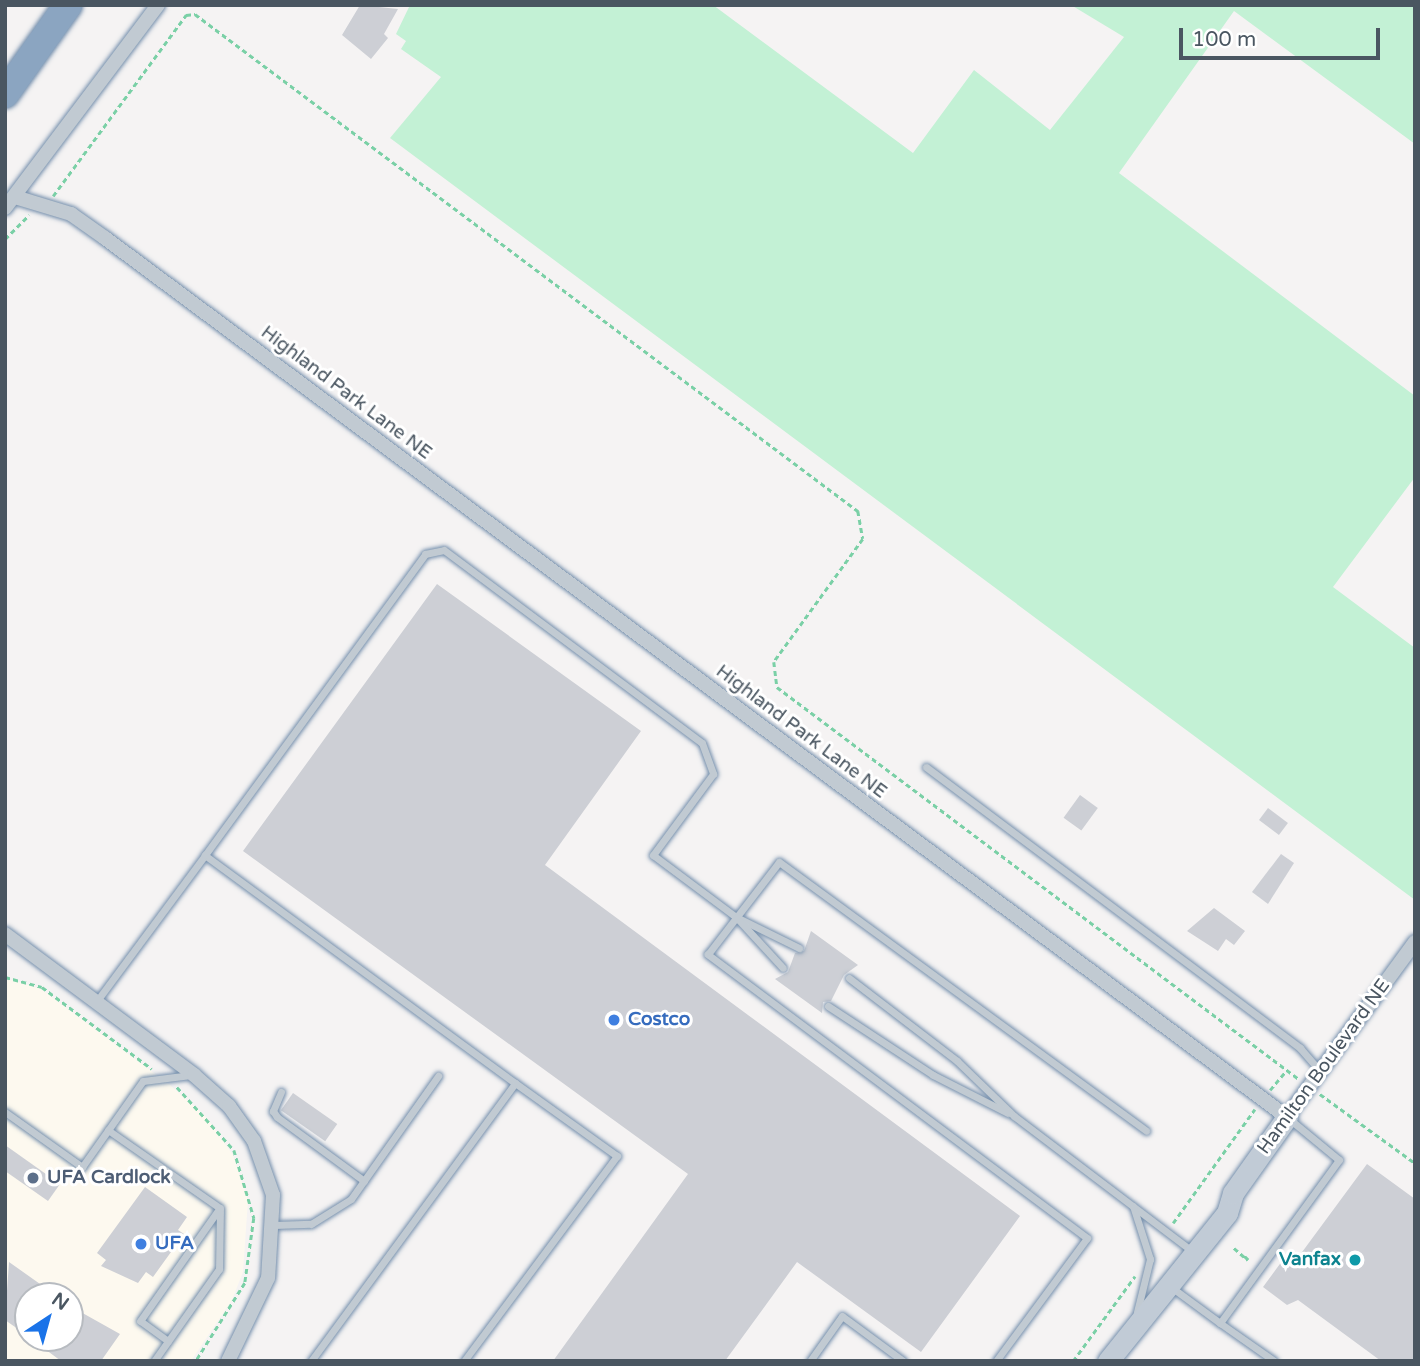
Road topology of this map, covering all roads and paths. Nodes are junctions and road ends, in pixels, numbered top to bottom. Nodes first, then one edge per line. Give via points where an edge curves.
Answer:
1 (50, 5) edge
2 (68, 5) edge
3 (158, 5) edge
4 (5, 66) edge
5 (5, 94) edge
6 (52, 198) dead end
7 (10, 202) edge
8 (38, 216) dead end
9 (5, 239) edge
10 (926, 767) dead end
11 (205, 855) junction
12 (736, 918) junction
13 (7, 938) edge
14 (1415, 942) edge
15 (799, 948) dead end
16 (783, 968) dead end
17 (5, 977) edge
18 (849, 978) dead end
19 (96, 1002) junction
20 (828, 1006) dead end
21 (1286, 1071) junction
22 (1321, 1072) junction
23 (157, 1073) dead end
24 (194, 1075) junction
25 (438, 1076) dead end
26 (1302, 1081) dead end
27 (515, 1083) junction
28 (1269, 1090) dead end
29 (281, 1091) dead end
30 (1317, 1092) dead end
31 (1254, 1110) dead end
32 (5, 1112) edge
33 (1014, 1116) junction
34 (1287, 1117) junction
35 (108, 1130) junction
36 (1146, 1130) dead end
37 (1415, 1163) edge
38 (364, 1181) junction
39 (1132, 1205) junction
40 (220, 1208) junction
41 (274, 1225) junction
42 (1168, 1233) junction
43 (1196, 1246) junction
44 (1234, 1248) dead end
45 (1243, 1255) dead end
46 (1150, 1259) junction
47 (1167, 1285) junction
48 (1220, 1323) junction
49 (1129, 1331) junction
50 (168, 1341) junction
51 (154, 1361) edge
52 (228, 1361) edge
53 (311, 1361) edge
54 (464, 1361) edge
55 (810, 1361) edge
56 (903, 1361) edge
57 (996, 1361) edge
58 (1073, 1361) edge
59 (1108, 1361) edge
60 (1274, 1361) edge

1 - 4 highway
2 - 5 highway
3 - 7 street
6 - 21 path via 186,15 195,15 858,511 863,538 774,662 773,682
7 - 34 street, Highland Park Lane NE via 71,214 105,238
8 - 9 path via 23,217
10 - 22 lane via 1300,1048
11 - 12 lane via 419,560 444,550 702,743 713,774 653,855
11 - 19 lane
11 - 27 lane
12 - 15 lane
12 - 16 lane
12 - 36 lane via 779,862
12 - 57 lane via 708,954 1087,1238
13 - 19 street
14 - 22 street, Hamilton Boulevard NE
17 - 23 path via 42,987
18 - 33 lane via 957,1061
19 - 24 street
20 - 33 lane via 933,1075
21 - 26 path
21 - 28 path
22 - 34 street, Hamilton Boulevard NE
24 - 35 lane via 144,1081
24 - 41 street via 229,1106 254,1141 273,1195
25 - 38 lane
27 - 53 lane
27 - 54 lane via 617,1156
29 - 38 lane via 273,1111 277,1117
30 - 37 path
31 - 42 path
32 - 35 lane via 82,1167
33 - 39 lane
34 - 43 street, Hamilton Boulevard NE via 1233,1193 1209,1214
34 - 48 lane, Highland Park Lane NE via 1339,1160
35 - 40 lane
38 - 41 lane via 334,1213 311,1224
39 - 42 lane
39 - 46 lane
40 - 50 lane via 219,1269
40 - 50 lane via 140,1321
41 - 52 street via 268,1278
42 - 43 lane
43 - 47 street, Hamilton Boulevard NE
44 - 45 path
46 - 49 lane
46 - 58 path
47 - 48 lane
47 - 49 street, Hamilton Boulevard NE
48 - 60 lane
49 - 59 street, Hamilton Boulevard NE
50 - 51 lane
55 - 56 lane via 842,1316

